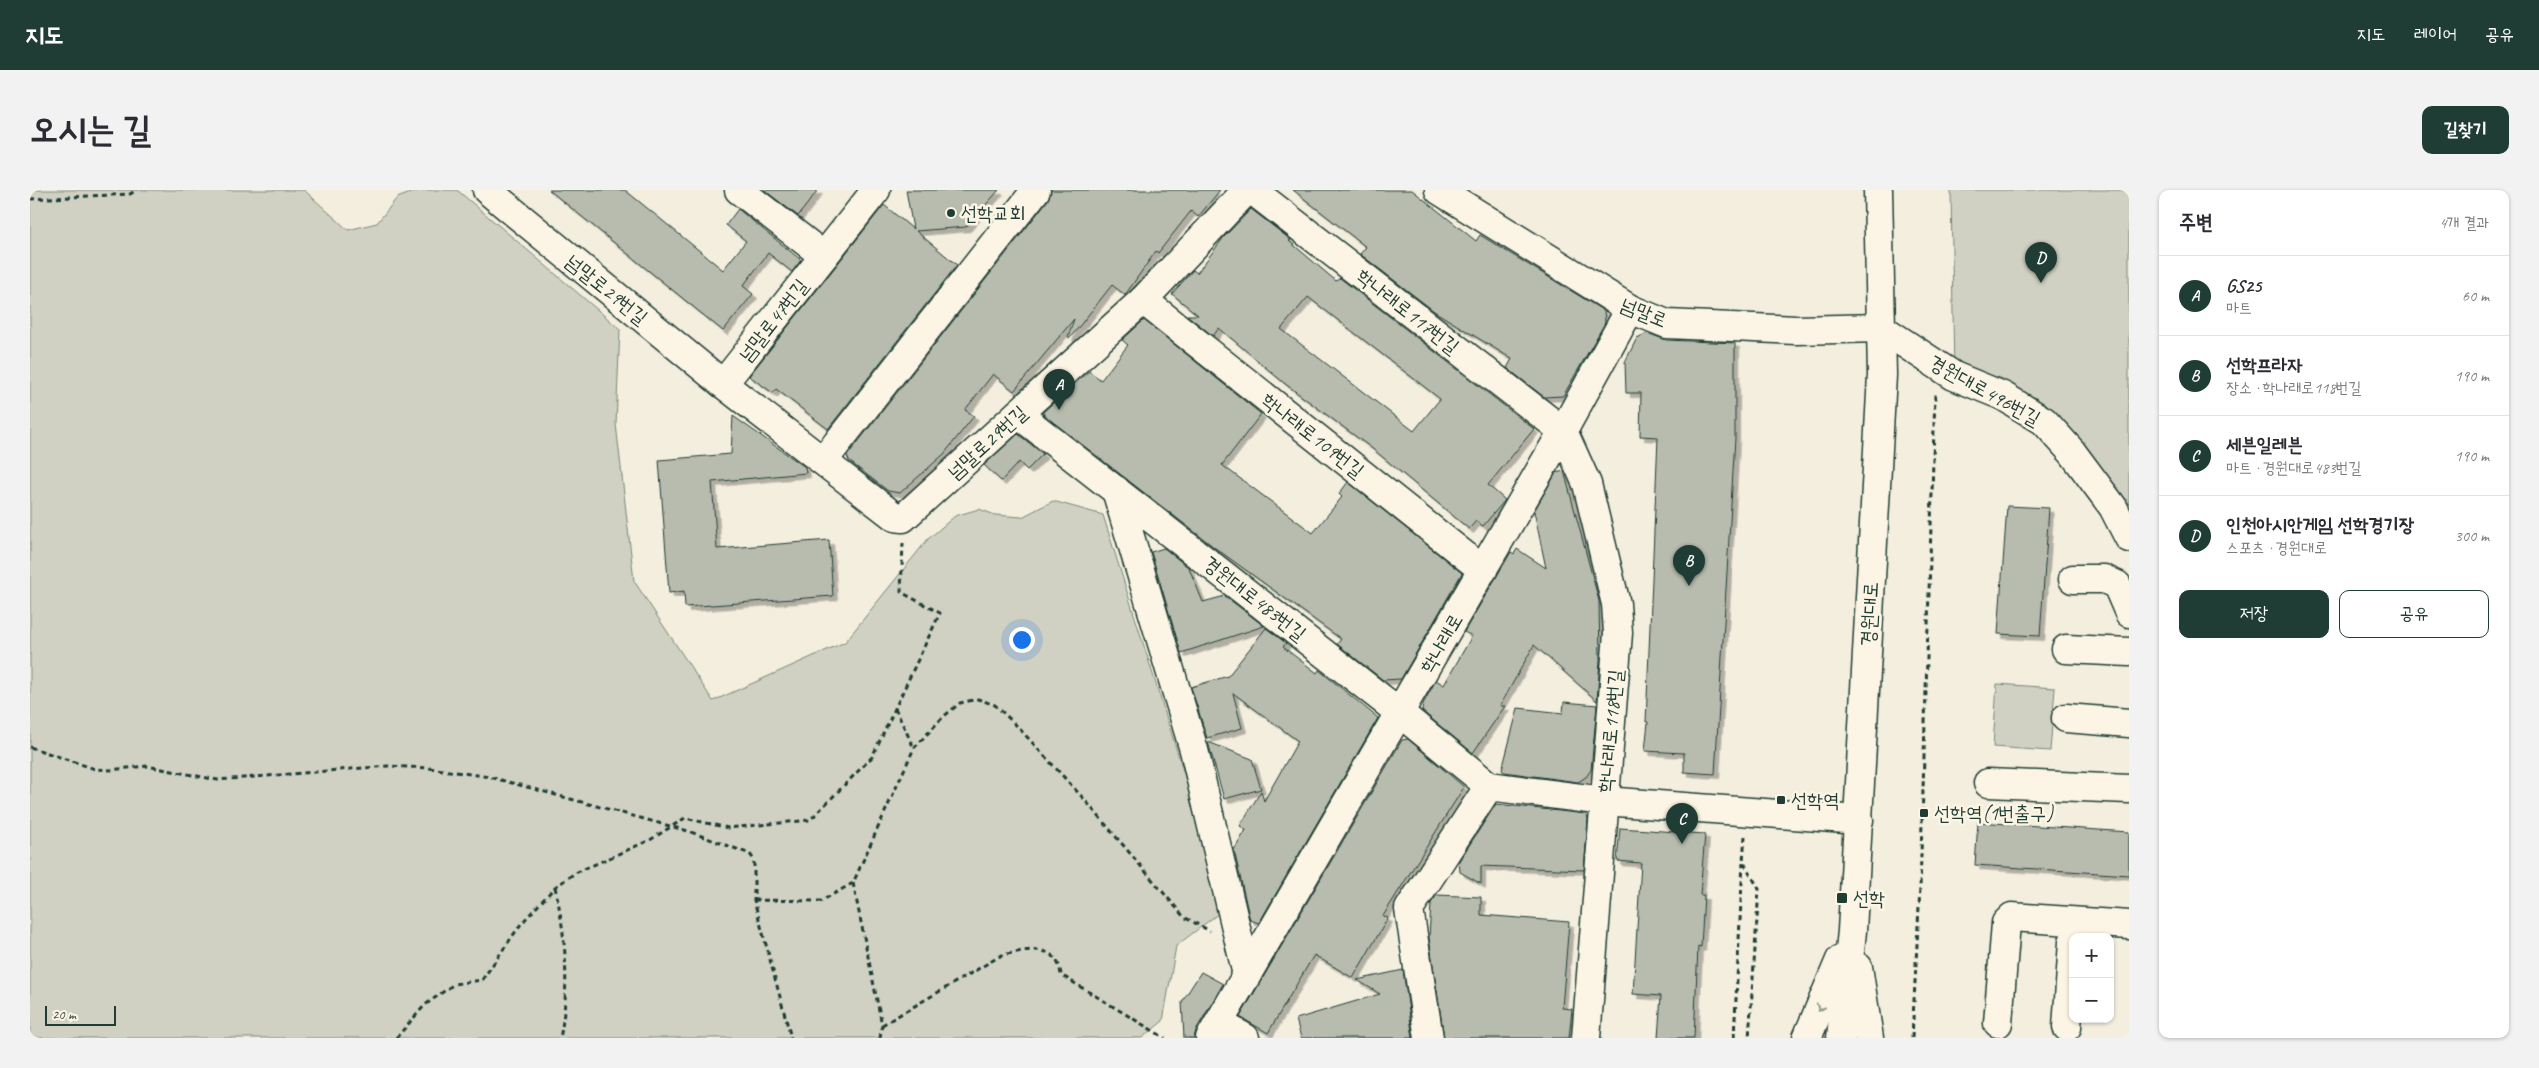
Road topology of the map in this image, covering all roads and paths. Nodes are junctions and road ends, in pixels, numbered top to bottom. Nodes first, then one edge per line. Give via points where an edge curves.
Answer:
1 (137, 190) edge
2 (487, 190) edge
3 (739, 190) edge
4 (876, 190) edge
5 (1036, 190) edge
6 (1247, 190) edge
7 (1252, 190) edge
8 (1439, 190) edge
9 (1878, 190) edge
10 (30, 199) edge
11 (824, 256) junction
12 (1143, 300) junction
13 (1630, 309) junction
14 (1881, 328) junction
15 (1936, 364) junction
16 (723, 384) junction
17 (1018, 414) junction
18 (1563, 432) junction
19 (823, 461) junction
20 (1116, 490) junction
21 (903, 518) junction
22 (2129, 538) edge
23 (1483, 570) junction
24 (2074, 579) dead end
25 (2129, 613) edge
26 (2066, 649) dead end
27 (2129, 652) edge
28 (895, 707) junction
29 (1400, 712) junction
30 (2066, 718) dead end
31 (2129, 723) edge
32 (30, 747) edge
33 (914, 748) junction
34 (1988, 783) dead end
35 (1489, 786) junction
36 (2129, 789) edge
37 (1604, 801) junction
38 (1746, 812) junction
39 (1858, 820) junction
40 (671, 826) junction
41 (1743, 861) junction
42 (853, 883) junction
43 (554, 887) junction
44 (754, 900) junction
45 (2129, 925) edge
46 (1852, 931) junction
47 (2073, 933) edge
48 (1238, 936) junction
49 (1247, 975) junction
50 (2071, 978) edge
51 (1998, 1022) dead end
52 (882, 1025) junction
53 (2068, 1027) dead end
54 (1215, 1030) edge
55 (396, 1038) edge
56 (560, 1038) edge
57 (791, 1038) edge
58 (880, 1038) edge
59 (1165, 1038) edge
60 (1245, 1038) edge
61 (1429, 1038) edge
62 (1586, 1038) edge
63 (1734, 1038) edge
64 (1749, 1038) edge
65 (1807, 1038) edge
66 (1840, 1038) edge
67 (1869, 1038) edge
68 (1912, 1038) edge

1 - 10 path via 130,194
2 - 16 street, 넘말로29번길
3 - 11 street
4 - 11 street, 넘말로47번길
5 - 19 street
6 - 12 street, 넘말로29번길
7 - 18 street, 학나래로117번길
8 - 13 street, 넘말로
9 - 14 street, 경원대로
11 - 16 street, 넘말로47번길
12 - 17 street, 넘말로29번길
12 - 23 street, 학나래로109번길
13 - 14 street, 넘말로 via 1667,324 1796,330
13 - 18 street, 학나래로
14 - 15 street, 경원대로496번길
14 - 39 street, 경원대로 via 1882,375
15 - 22 street, 경원대로496번길 via 1954,376 2003,396 2044,421 2113,507
15 - 68 path
16 - 19 street, 넘말로29번길
17 - 20 street, 경원대로483번길
17 - 21 street, 넘말로29번길
18 - 23 street, 학나래로
18 - 37 street, 학나래로118번길 via 1587,484 1616,604 1618,633
19 - 21 street, 넘말로29번길 via 895,517
20 - 29 street, 경원대로483번길
20 - 48 street via 1194,750
21 - 28 path via 901,592 940,613
23 - 29 street, 학나래로
24 - 25 street via 2104,579 2117,585
26 - 27 street
28 - 33 path
28 - 40 path via 872,757 810,820 728,828 685,818
29 - 35 street, 경원대로483번길
29 - 49 street, 학나래로
30 - 31 street
32 - 40 path via 95,769 147,766 218,780 388,766 429,768 490,777
33 - 42 path
33 - 48 path via 960,703 978,699 995,705 1084,799 1184,917 1217,934
34 - 36 street
35 - 37 street
35 - 61 street via 1409,909
37 - 38 street
37 - 62 street, 학나래로118번길
38 - 39 street
38 - 41 path
39 - 46 street, 경원대로
40 - 43 path via 650,840 575,873
40 - 44 path via 750,854 754,860
41 - 63 path
41 - 64 path via 1759,889
42 - 44 path via 821,902
42 - 52 path
43 - 55 path via 521,924 482,980 454,984 425,1005
43 - 56 path via 560,909 566,994
44 - 57 path
45 - 47 street
46 -> 65 street
46 - 66 street, 경원대로
46 - 67 street
47 - 51 street via 2012,917 2006,923
48 - 49 street
49 - 54 street, 학나래로
50 - 53 street
52 - 58 path
52 - 59 path via 1002,955 1046,951 1056,958 1061,974
54 - 60 street, 학나래로

